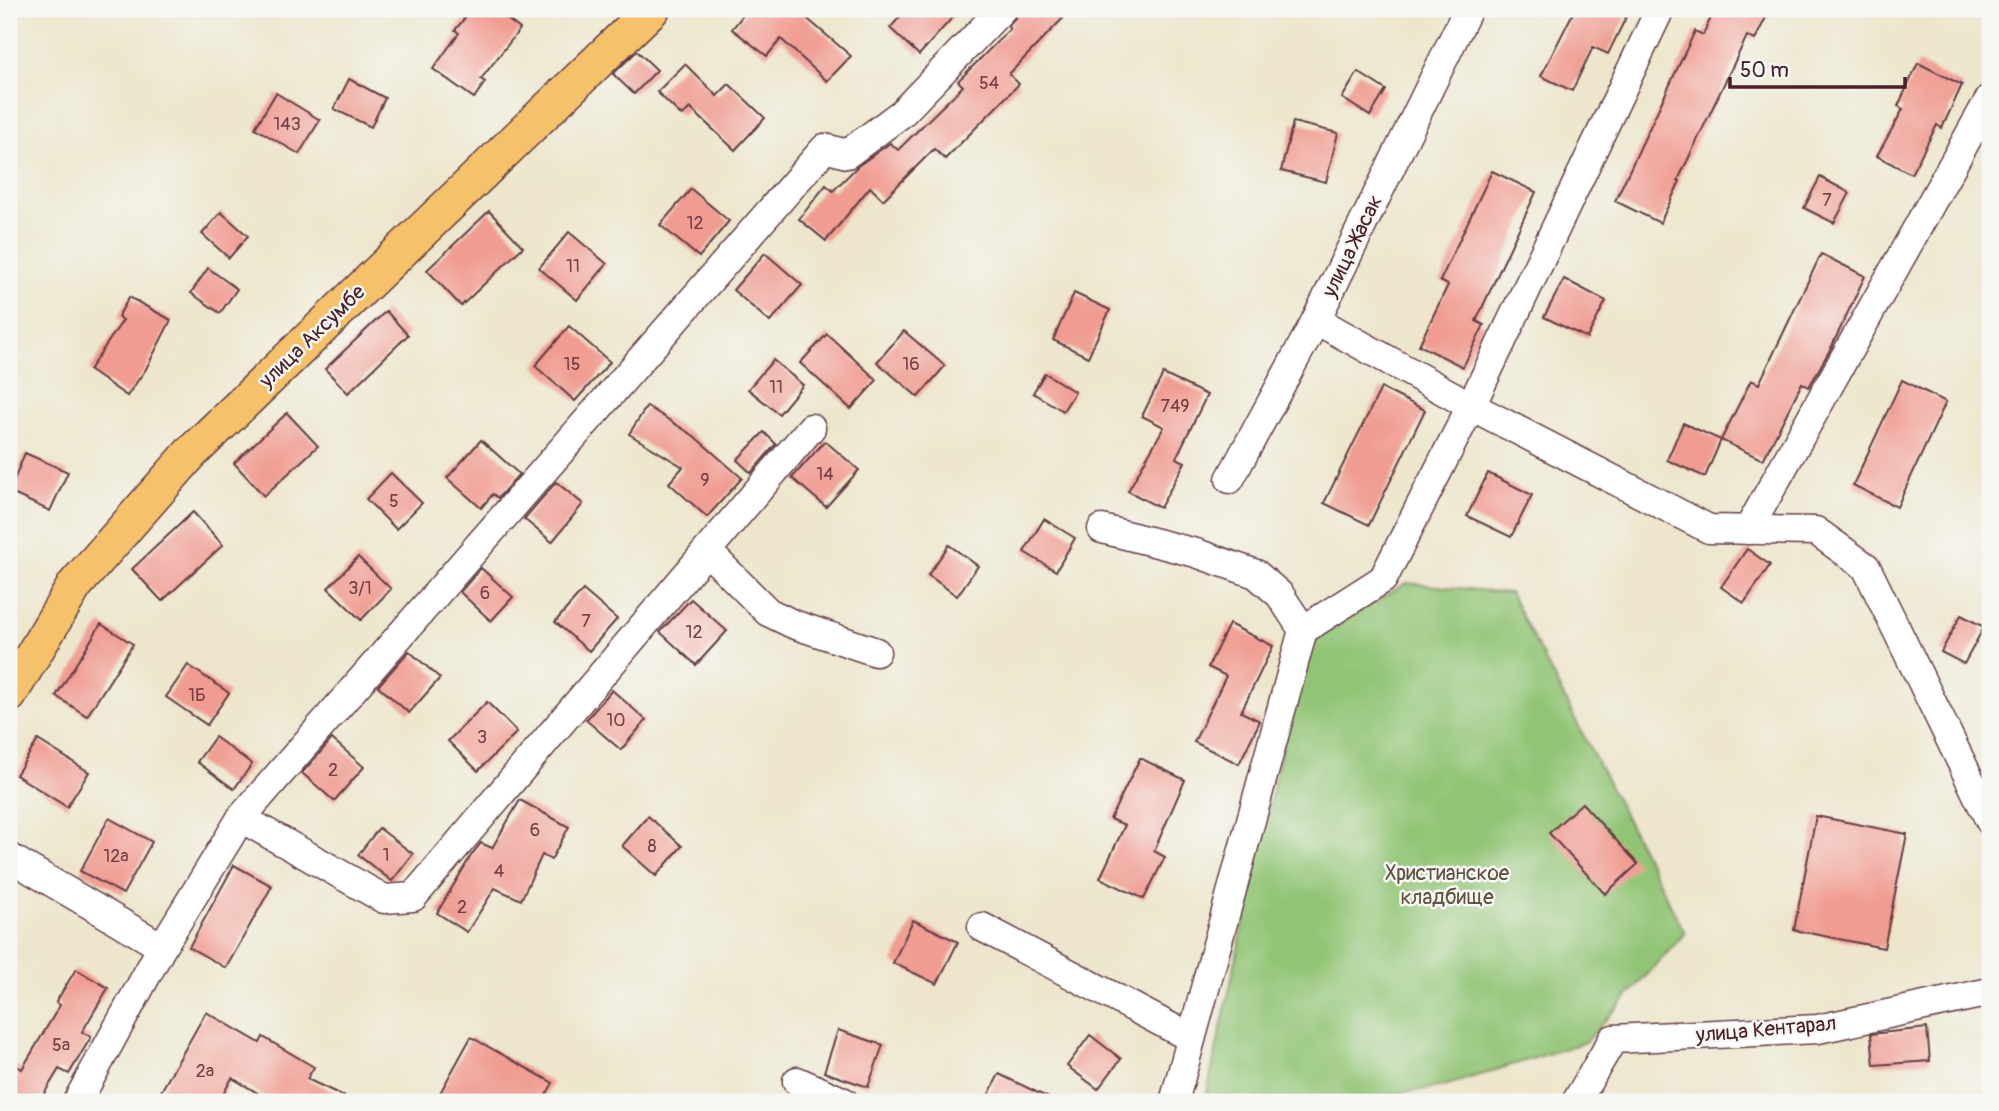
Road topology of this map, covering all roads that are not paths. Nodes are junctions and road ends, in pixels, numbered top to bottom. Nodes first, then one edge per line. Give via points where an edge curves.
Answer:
1 (652, 9) edge
2 (1002, 9) edge
3 (1468, 9) edge
4 (1660, 9) edge
5 (1990, 98) edge
6 (1316, 320) junction
7 (1471, 406) junction
8 (811, 428) dead end
9 (1230, 480) dead end
10 (1102, 529) dead end
11 (1748, 530) junction
12 (707, 551) junction
13 (1303, 630) junction
14 (876, 652) dead end
15 (9, 695) edge
16 (1989, 813) edge
17 (240, 818) junction
18 (9, 857) edge
19 (982, 927) dead end
20 (162, 947) junction
21 (1990, 992) edge
22 (1191, 1038) junction
23 (797, 1081) dead end
24 (77, 1102) edge
25 (844, 1102) edge
26 (1174, 1102) edge
27 (1576, 1102) edge

1 - 15 main road, улица Аксумбе via 191,453 75,585
2 - 17 street via 902,113 847,154 825,148
3 - 6 street, улица Жасак
4 - 7 street
5 - 11 street
6 - 7 street
6 - 9 street, улица Жасак
7 - 11 street via 1709,529
7 - 13 street via 1383,579
8 - 12 street
10 - 13 street via 1256,574 1280,595
11 - 16 street via 1816,531 1866,567
12 - 14 street via 768,612
12 - 17 street via 413,897 384,899
13 - 22 street
17 - 20 street
18 - 20 street
19 - 22 street
20 - 24 street
21 - 27 street, улица Кентарал via 1818,1029 1613,1039
22 - 26 street
23 - 25 street

